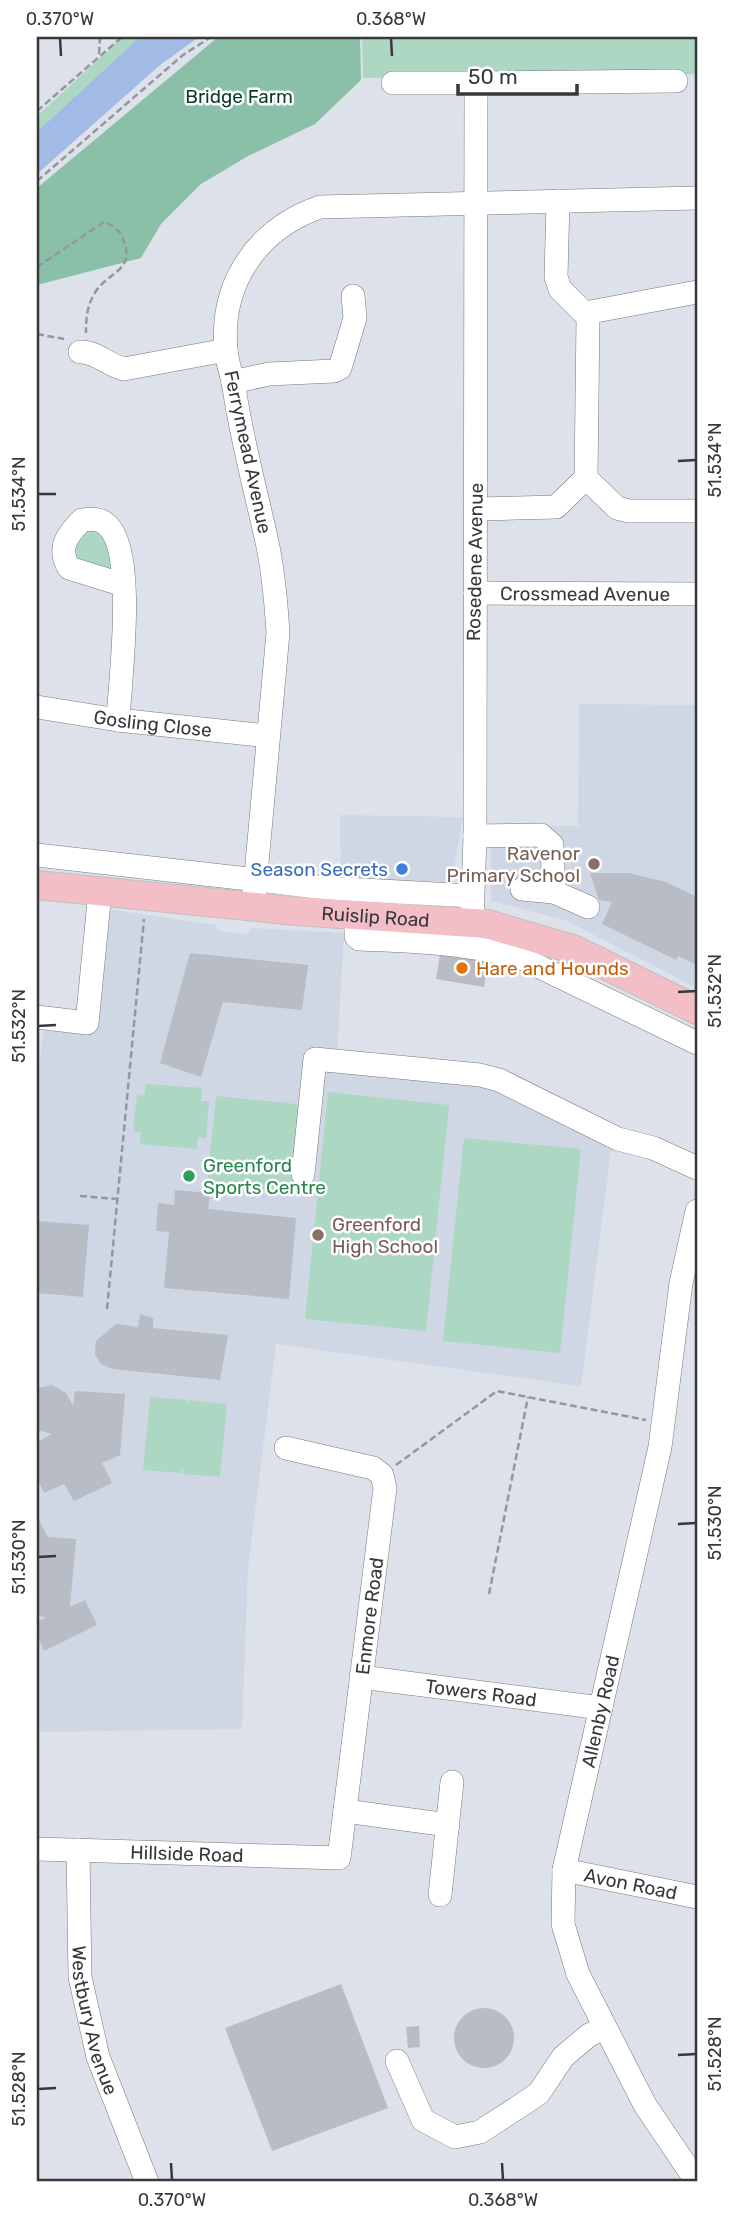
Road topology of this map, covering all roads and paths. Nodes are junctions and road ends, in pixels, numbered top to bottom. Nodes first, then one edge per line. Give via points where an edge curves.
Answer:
1 (100, 37) edge
2 (122, 37) edge
3 (211, 37) edge
4 (99, 56) junction
5 (676, 81) dead end
6 (393, 83) dead end
7 (476, 83) junction
8 (37, 111) edge
9 (37, 181) edge
10 (697, 198) edge
11 (558, 201) junction
12 (476, 202) junction
13 (37, 267) edge
14 (697, 292) edge
15 (353, 296) dead end
16 (585, 313) junction
17 (37, 334) edge
18 (78, 345) junction
19 (226, 350) junction
20 (233, 382) junction
21 (586, 478) junction
22 (476, 509) junction
23 (697, 511) edge
24 (124, 582) dead end
25 (475, 593) junction
26 (697, 594) edge
27 (37, 707) edge
28 (118, 720) junction
29 (268, 736) junction
30 (475, 836) junction
31 (37, 855) edge
32 (522, 889) dead end
33 (47, 891) edge
34 (100, 892) junction
35 (554, 892) junction
36 (254, 893) junction
37 (588, 907) dead end
38 (472, 909) junction
39 (145, 913) dead end
40 (443, 930) junction
41 (526, 947) junction
42 (697, 1010) edge
43 (37, 1017) edge
44 (697, 1043) edge
45 (697, 1168) edge
46 (303, 1174) dead end
47 (80, 1196) dead end
48 (117, 1199) junction
49 (697, 1211) edge
50 (107, 1309) dead end
51 (528, 1397) junction
52 (664, 1424) junction
53 (286, 1448) dead end
54 (382, 1475) junction
55 (489, 1594) dead end
56 (361, 1677) junction
57 (601, 1709) junction
58 (452, 1782) dead end
59 (345, 1811) junction
60 (448, 1825) junction
61 (37, 1849) edge
62 (78, 1850) junction
63 (339, 1858) joint
64 (564, 1870) junction
65 (440, 1895) dead end
66 (697, 1897) edge
67 (605, 2028) junction
68 (397, 2061) dead end
69 (147, 2182) edge
70 (697, 2182) edge

1 - 4 path
2 - 4 path
3 - 9 path via 183,55
4 - 8 path
5 - 7 street
6 - 7 street
7 - 12 street, Rosedene Avenue
10 - 11 street, Ferrymead Avenue
11 - 12 street, Ferrymead Avenue
11 - 16 street via 556,276 560,289
12 - 19 street, Ferrymead Avenue via 339,205 302,213 285,223 241,266 229,304
12 - 22 street, Rosedene Avenue
13 - 18 path via 104,222 121,234 128,251 125,262 97,290 85,312
14 - 16 street
15 - 20 street via 355,318 340,368
16 - 21 street
17 - 18 path
18 - 19 street via 124,369
19 - 20 street, Ferrymead Avenue
20 - 29 street, Ferrymead Avenue via 275,589 278,633
21 - 22 street via 556,508
21 - 23 street via 617,508
22 - 25 street, Rosedene Avenue
24 - 28 street
25 - 26 street, Crossmead Avenue
25 - 30 street, Rosedene Avenue
27 - 28 street, Gosling Close
28 - 29 street, Gosling Close
29 - 36 street, Ferrymead Avenue
30 - 35 street via 541,835 552,845
30 - 38 street, Rosedene Avenue
31 - 36 street
32 - 35 street
33 - 34 main road, Ruislip Road
34 - 36 main road, Ruislip Road
34 - 43 street via 87,1023
35 - 37 street
36 - 38 street via 327,888
36 - 40 main road, Ruislip Road
38 - 40 main road, Ruislip Road
38 - 41 main road, Ruislip Road
39 - 48 path
40 - 41 street via 482,947
41 - 42 main road, Ruislip Road via 606,964
41 - 44 street
45 - 46 street via 653,1148 618,1139 499,1080 315,1059
47 - 48 path
48 - 50 path
49 - 52 street, Allenby Road via 681,1283
51 - 52 path
51 - 54 path via 497,1391
51 - 55 path
52 - 57 street, Allenby Road
53 - 54 street via 373,1468
54 - 56 street, Enmore Road via 385,1488
56 - 57 street, Towers Road
56 - 59 street, Enmore Road
57 - 64 street, Allenby Road
58 - 60 street
59 - 60 street
59 - 63 street, Enmore Road
60 - 65 street
61 - 62 street, Hillside Road
62 - 63 street, Hillside Road
62 - 69 street, Westbury Avenue via 80,1977 97,2057
64 - 66 street, Avon Road
64 - 67 street, Allenby Road via 563,1924 578,1973
67 - 68 street via 563,2057 529,2100 480,2132 455,2137 424,2120
67 - 70 street, Allenby Road via 645,2105

